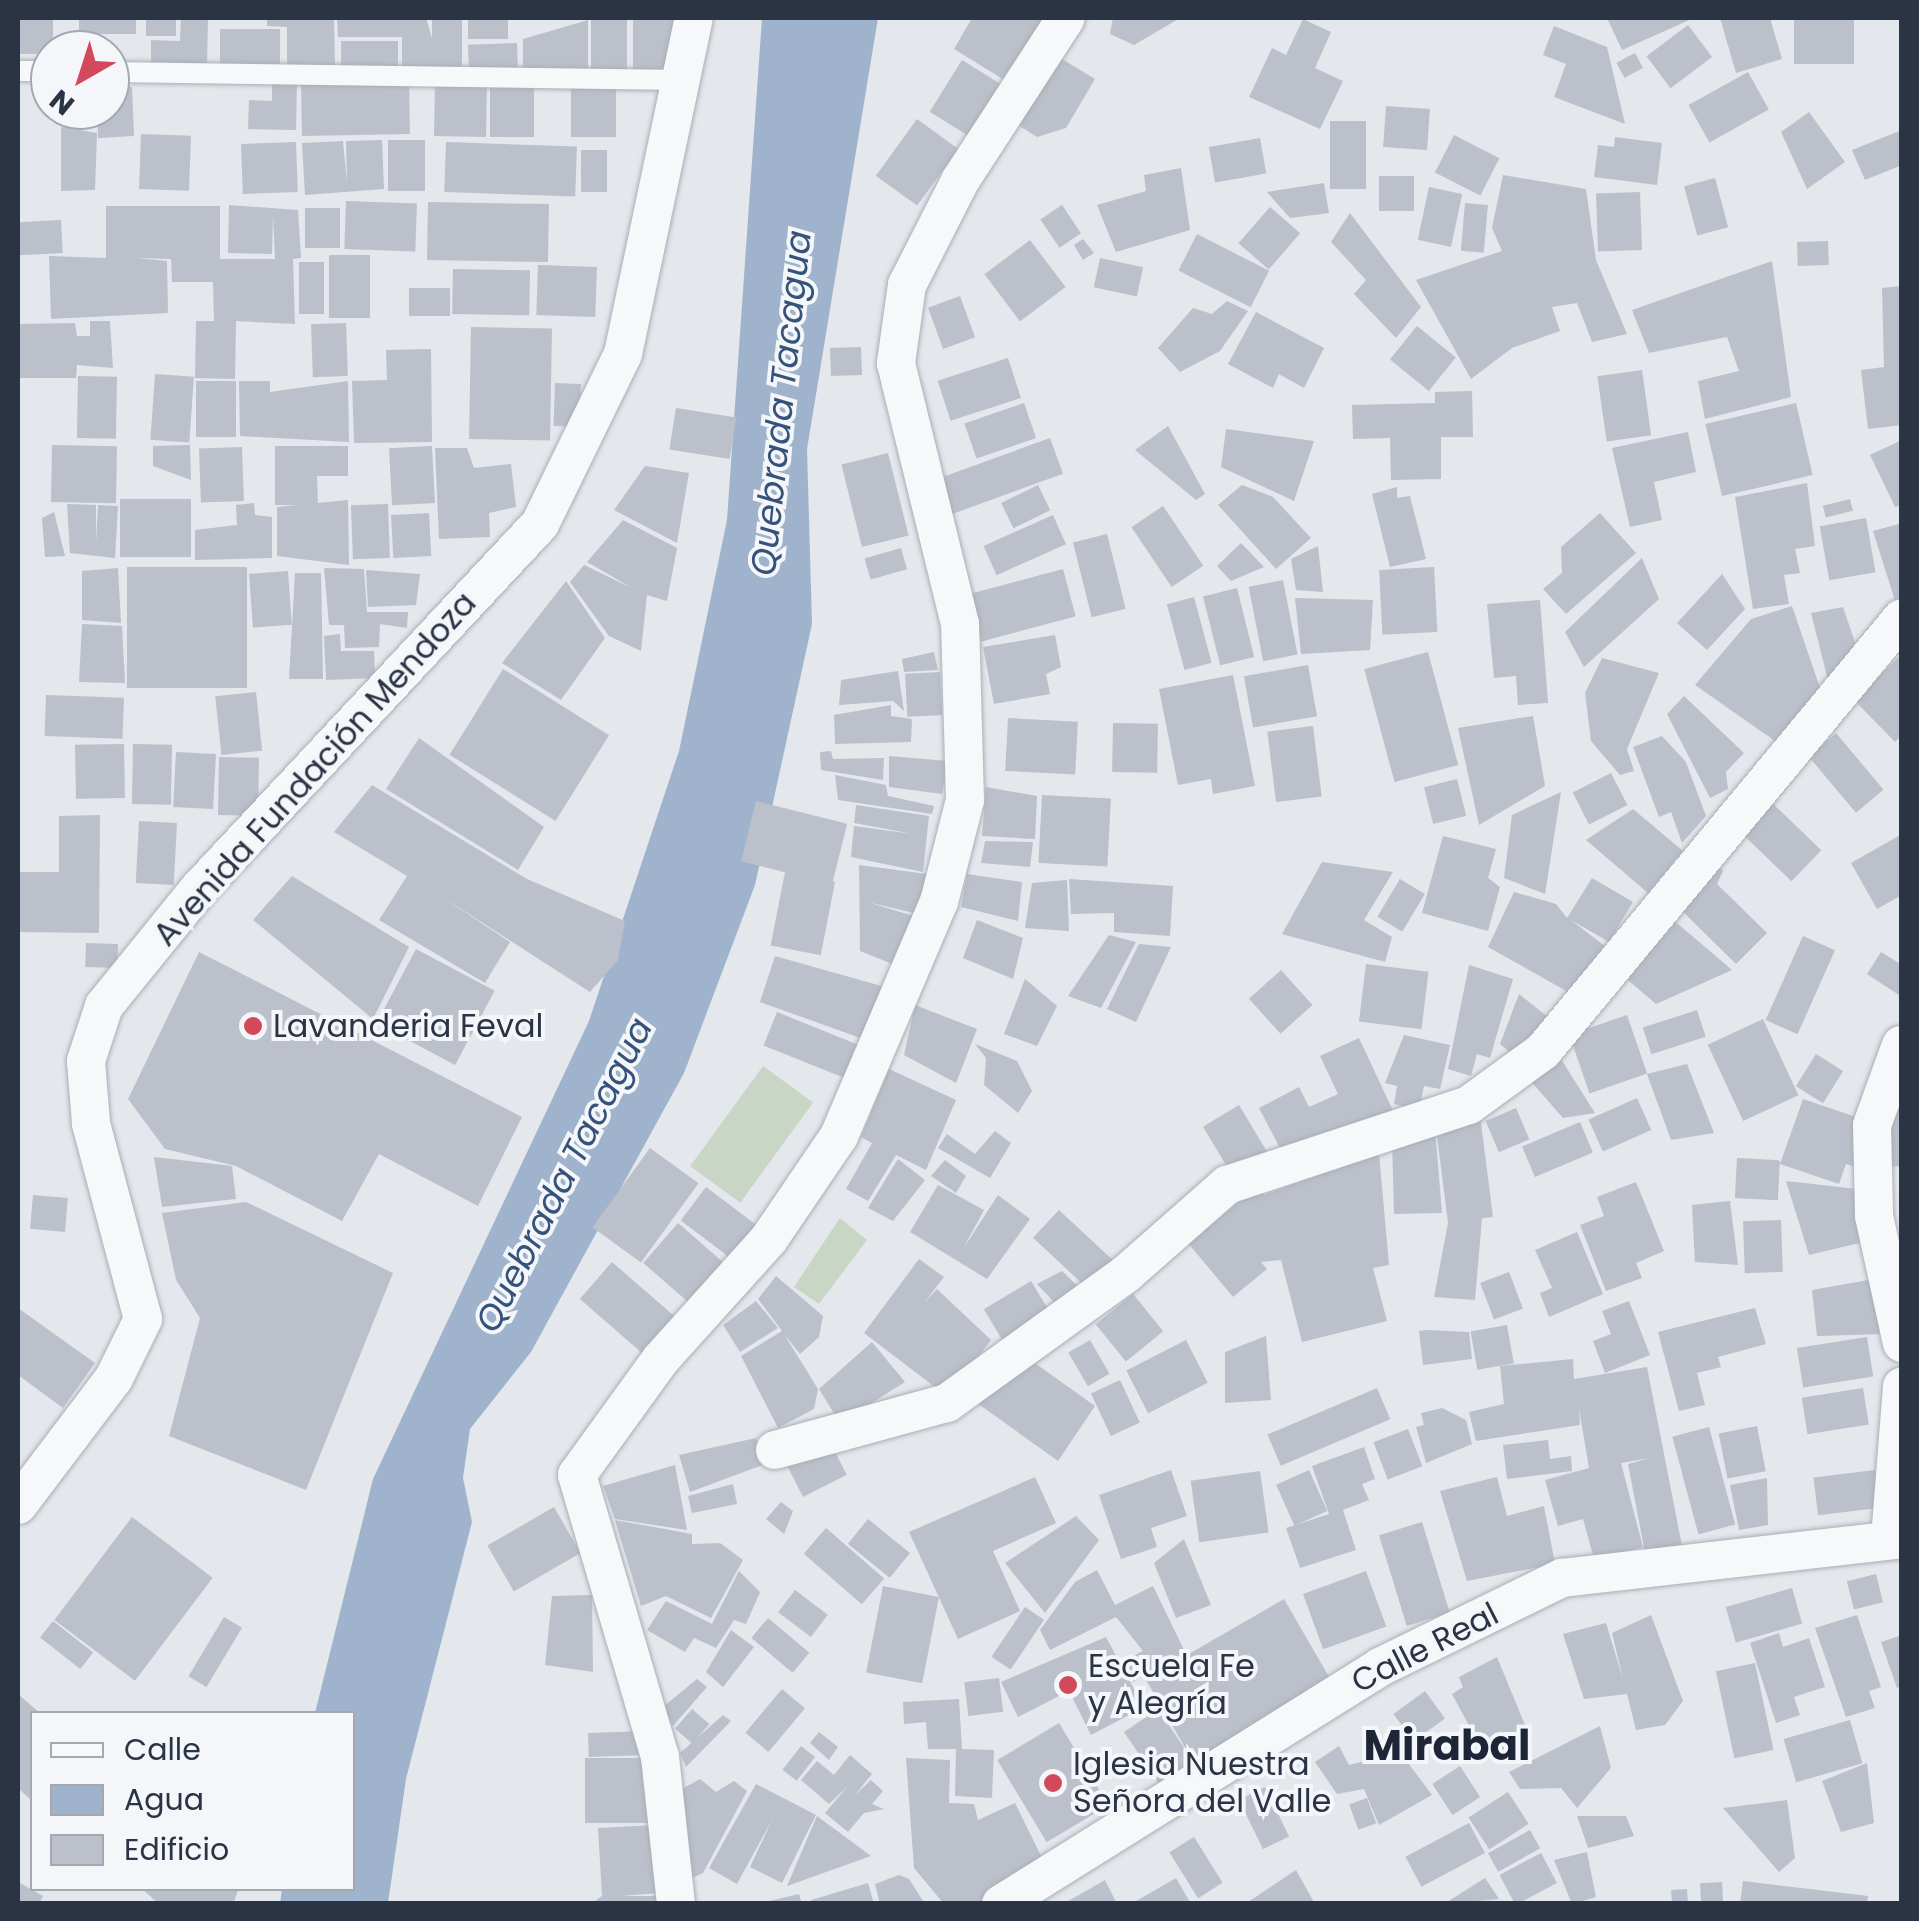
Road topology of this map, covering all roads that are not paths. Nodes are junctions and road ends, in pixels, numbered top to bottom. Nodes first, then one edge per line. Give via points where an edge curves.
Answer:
1 (694, 18) edge
2 (1066, 18) edge
3 (130, 72) edge
4 (682, 80) junction
5 (1902, 618) edge
6 (1900, 1045) edge
7 (1902, 1343) edge
8 (1902, 1386) edge
9 (775, 1450) dead end
10 (18, 1504) edge
11 (1896, 1539) edge
12 (676, 1904) edge
13 (1001, 1904) edge

1 - 4 street, Avenida Fundación Mendoza
2 - 12 street via 960,181 906,285 896,362 960,624 964,800 939,902 838,1136 769,1239 661,1359 577,1475 660,1757
3 - 4 lane
4 - 10 street, Avenida Fundación Mendoza via 623,354 540,524 198,891 104,1006 86,1061 92,1123 143,1320 114,1378
5 - 9 street via 1528,1062 1469,1105 1227,1184 1111,1286 947,1403
6 - 7 street via 1872,1124 1874,1216
8 - 11 street
11 - 13 street, Calle Real via 1562,1578 1380,1667

